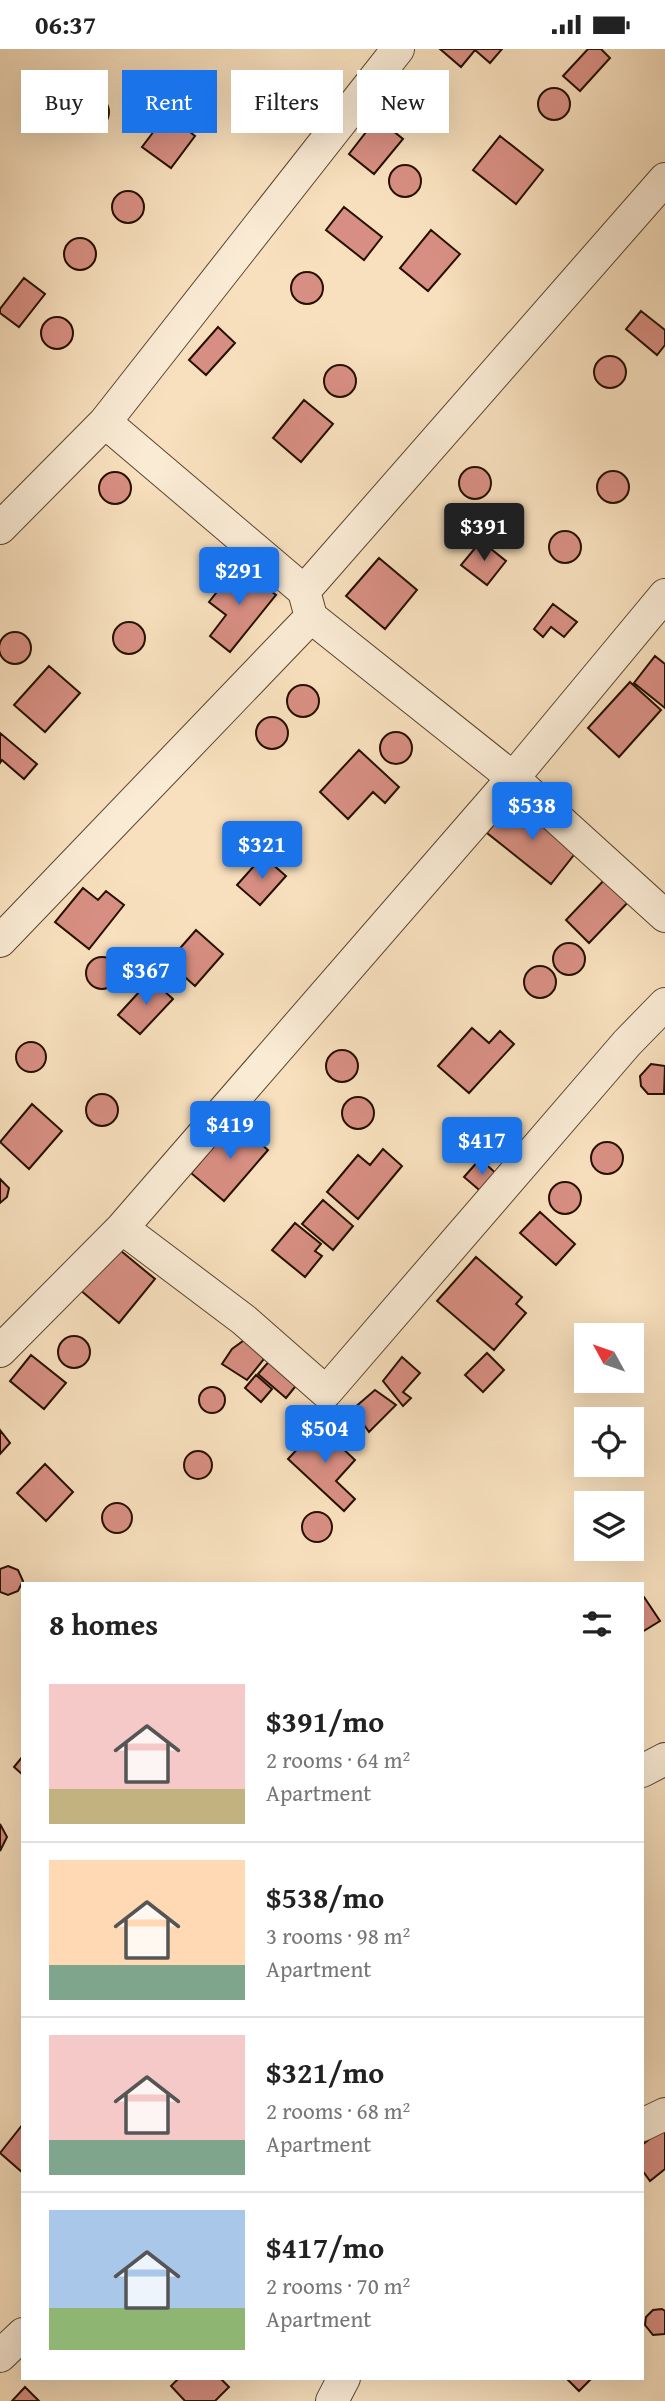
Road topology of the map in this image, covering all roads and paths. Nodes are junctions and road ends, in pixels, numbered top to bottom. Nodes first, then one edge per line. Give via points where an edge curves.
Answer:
1 (398, 49) edge
2 (665, 179) edge
3 (105, 422) junction
4 (0, 528) edge
5 (665, 595) edge
6 (308, 604) junction
7 (513, 778) junction
8 (665, 916) edge
9 (0, 941) edge
10 (665, 1004) edge
11 (122, 1228) junction
12 (0, 1351) edge
13 (665, 1759) edge
14 (644, 1770) edge
15 (665, 2114) edge
16 (644, 2124) edge
17 (21, 2336) edge
18 (0, 2357) edge
19 (343, 2380) edge
20 (332, 2401) edge

1 - 3 street
2 - 6 street
3 - 4 street
3 - 6 street
5 - 7 street
6 - 7 street
6 - 9 street
7 - 8 street
7 - 11 street
10 - 11 street via 626,1043 326,1392 244,1320
11 - 12 street
13 - 14 street
15 - 16 street
17 - 18 street
19 - 20 street

